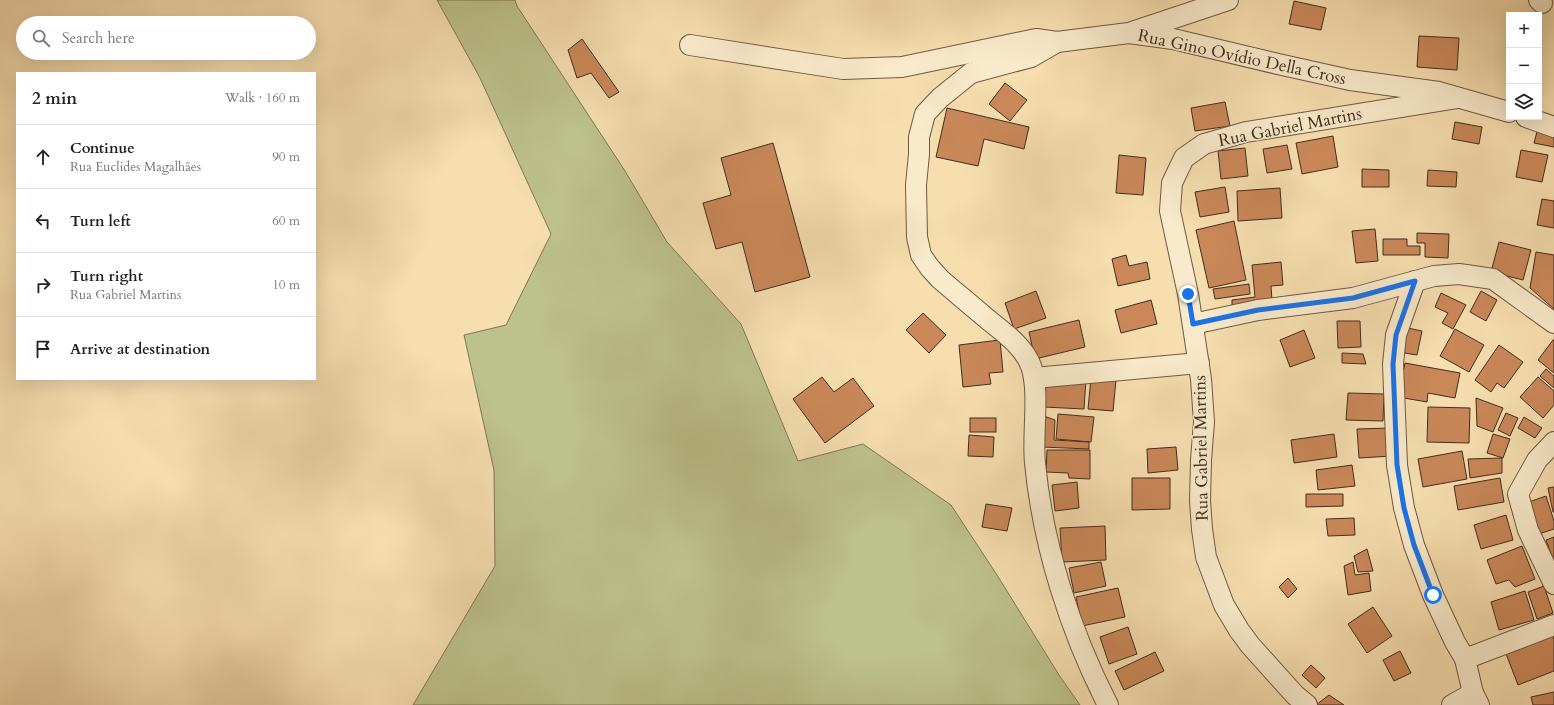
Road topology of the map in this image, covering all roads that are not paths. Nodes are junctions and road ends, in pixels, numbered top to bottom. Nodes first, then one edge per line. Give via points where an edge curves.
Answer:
1 (1228, 0) edge
2 (1129, 33) junction
3 (1057, 42) junction
4 (690, 45) dead end
5 (1458, 98) junction
6 (1506, 111) edge
7 (1534, 120) edge
8 (1554, 127) edge
9 (1415, 281) junction
10 (1554, 323) edge
11 (1193, 324) junction
12 (1199, 363) junction
13 (1034, 378) junction
14 (1554, 442) edge
15 (1554, 584) edge
16 (1554, 625) edge
17 (1465, 659) junction
18 (1476, 699) edge
19 (1108, 705) edge
20 (1308, 705) edge
21 (1452, 705) edge

1 - 2 street
2 - 3 street, Rua Gino Ovídio Della Cross
2 - 5 street, Rua Gino Ovídio Della Cross via 1173,39 1350,80 1439,92
3 - 4 street, Rua Gino Ovídio Della Cross via 1036,39 902,67 843,69
3 - 13 street via 1030,56 971,74 940,98 925,114 919,137 920,154 916,185 921,255 940,278 1017,346 1031,366
5 - 6 street, Rua Gino Ovídio Della Cross
5 - 11 street, Rua Gabriel Martins via 1246,132 1204,144 1184,158 1172,183 1170,211
7 - 8 street
9 - 10 street via 1459,274 1493,279
9 - 11 street via 1353,298 1258,310
9 - 17 street via 1396,335 1393,364 1397,465 1404,508 1414,545 1433,595
11 - 12 street, Rua Gabriel Martins
12 - 13 street
12 - 20 street, Rua Gabriel Martins via 1204,422 1200,501 1206,557 1224,605 1239,630 1295,695
13 - 19 street via 1034,462 1040,504 1064,600
14 - 15 street via 1537,460 1518,494 1528,530
16 - 17 street
17 - 18 street
18 - 21 street

